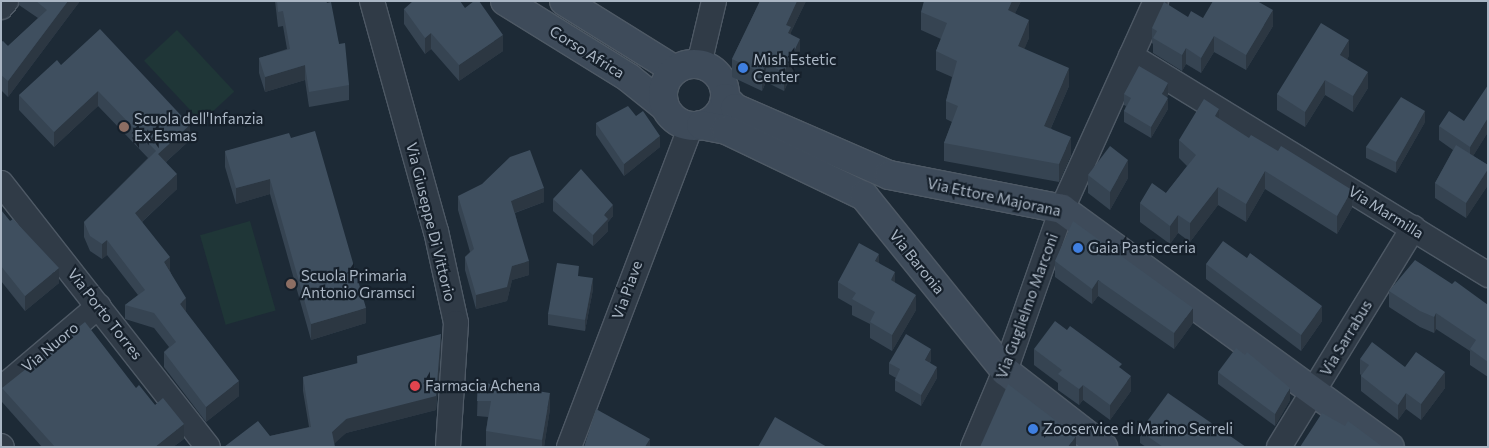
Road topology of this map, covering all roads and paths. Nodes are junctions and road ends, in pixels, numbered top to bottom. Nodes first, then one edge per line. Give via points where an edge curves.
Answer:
1 (6, 1) edge
2 (372, 1) edge
3 (505, 1) edge
4 (564, 1) edge
5 (714, 1) edge
6 (1156, 1) edge
7 (1, 7) edge
8 (1131, 56) junction
9 (694, 64) junction
10 (725, 98) junction
11 (684, 123) junction
12 (1, 183) edge
13 (1062, 210) junction
14 (1413, 228) junction
15 (1488, 275) edge
16 (99, 306) junction
17 (1006, 371) junction
18 (1, 389) edge
19 (1314, 391) junction
20 (208, 447) edge
21 (448, 447) edge
22 (569, 447) edge
23 (973, 447) edge
24 (1103, 447) edge
25 (1279, 447) edge
26 (1390, 447) edge

1 - 7 street
2 - 21 street, Via Giuseppe Di Vittorio via 436,231 456,323
3 - 11 street, Corso Africa via 629,78
4 - 9 street, Corso Africa
5 - 9 street
6 - 8 street, Via Guglielmo Marconi
8 - 13 street, Via Guglielmo Marconi
8 - 14 street, Via Marmilla
9 - 10 street via 723,83
9 - 11 street via 663,90
10 - 11 street via 717,116
10 - 13 street, Via Ettore Majorana via 735,108 889,175
11 - 17 street, Via Baronia via 726,130 864,196
11 - 22 street, Via Piave
12 - 16 street, Via Porto Torres
13 - 17 street, Via Guglielmo Marconi
13 - 19 street, Via Ettore Majorana
14 - 15 street, Via Marmilla
14 - 19 street, Via Sarrabus
16 - 18 street, Via Nuoro
16 - 20 street, Via Porto Torres
17 - 23 street, Via Guglielmo Marconi
17 - 24 street, Via Baronia
19 - 25 street, Via Sarrabus
19 - 26 street, Via Ettore Majorana

